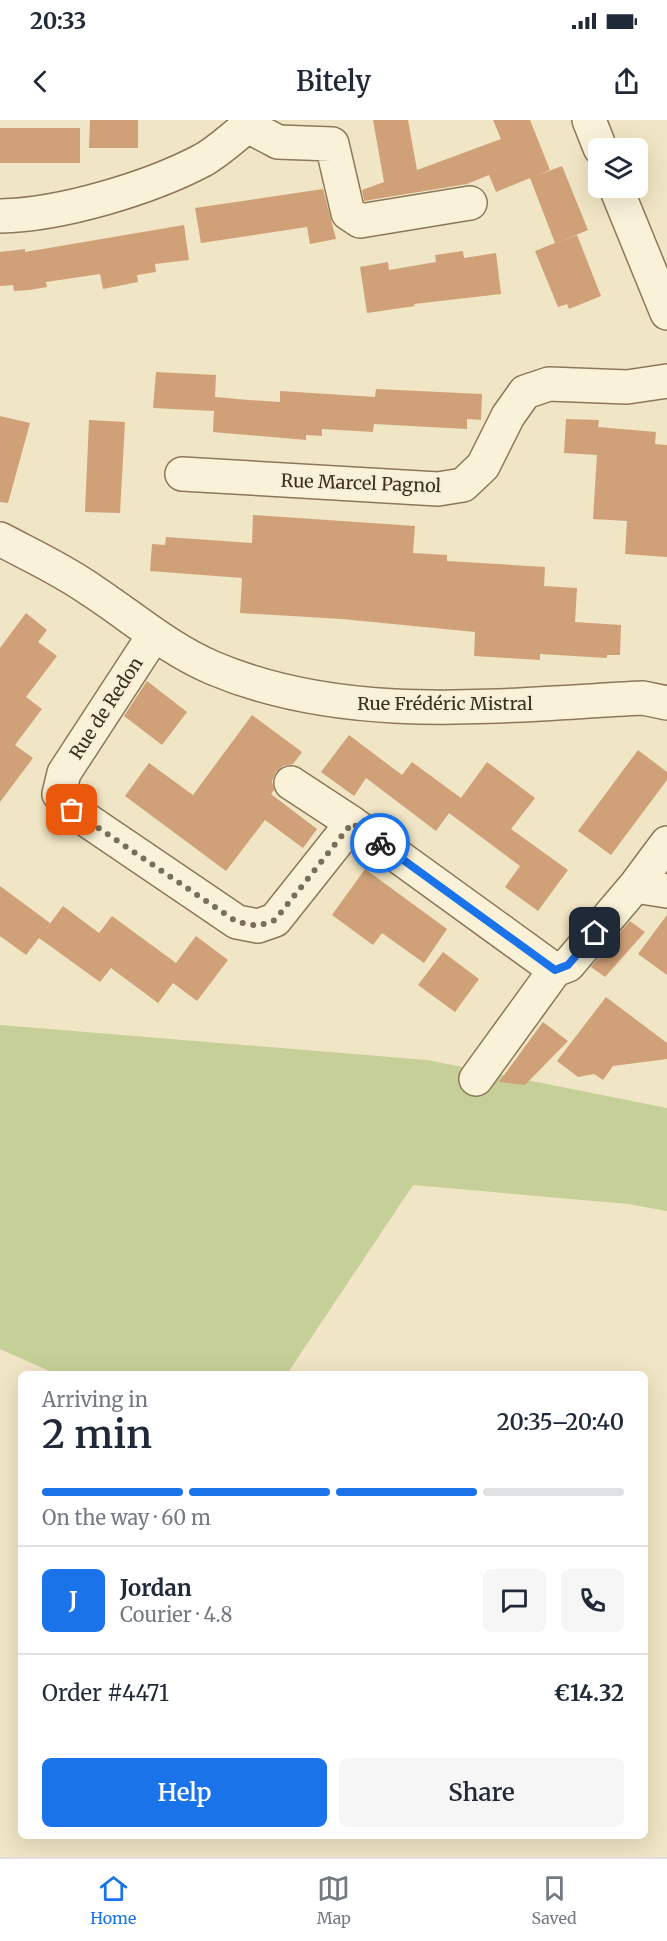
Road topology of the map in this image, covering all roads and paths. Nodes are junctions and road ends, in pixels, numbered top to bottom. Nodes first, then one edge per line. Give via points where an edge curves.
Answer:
1 (589, 120) edge
2 (249, 123) edge
3 (331, 132) edge
4 (596, 138) edge
5 (620, 198) edge
6 (470, 203) dead end
7 (0, 216) edge
8 (667, 313) edge
9 (667, 381) edge
10 (182, 474) dead end
11 (0, 539) edge
12 (154, 635) junction
13 (659, 696) edge
14 (291, 783) dead end
15 (352, 823) junction
16 (667, 843) edge
17 (635, 886) junction
18 (667, 891) edge
19 (555, 970) junction
20 (476, 1079) dead end

1 - 4 street
2 - 3 street via 278,142
2 - 7 street via 206,158 162,179 79,204
3 - 6 street via 348,213 360,221
5 - 8 street
9 - 10 street, Rue Marcel Pagnol via 627,387 549,384 525,392 483,466 463,485 438,489
11 - 12 street, Rue Frédéric Mistral via 90,589
12 - 13 street, Rue Frédéric Mistral via 212,668 262,685 306,697 368,705 487,705
12 - 15 street, Rue de Redon via 64,773 59,794 72,810 237,922 258,926 275,920
14 - 15 street
15 - 19 street
16 - 17 street
17 - 18 street
17 - 19 street via 568,965
19 - 20 street

